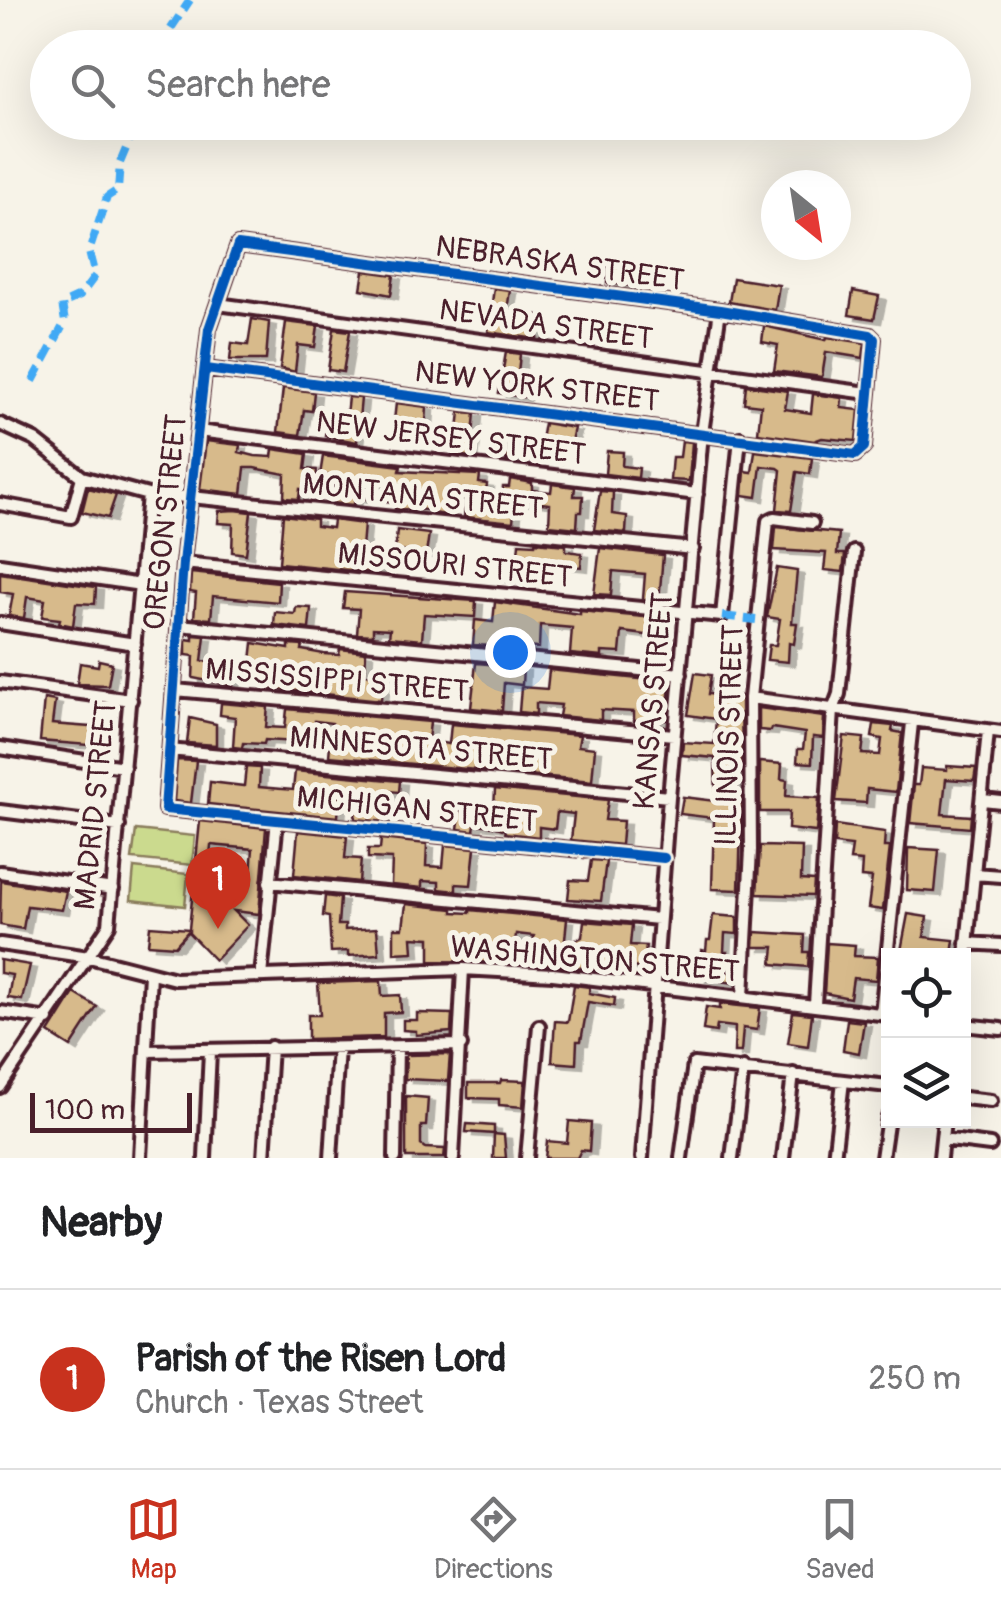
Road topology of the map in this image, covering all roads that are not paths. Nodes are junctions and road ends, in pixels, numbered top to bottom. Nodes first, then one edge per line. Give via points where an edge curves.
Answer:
1 (238, 245) joint
2 (218, 304) junction
3 (720, 310) junction
4 (206, 368) junction
5 (710, 372) junction
6 (868, 394) junction
7 (0, 424) edge
8 (198, 431) junction
9 (702, 433) junction
10 (740, 438) junction
11 (82, 478) junction
12 (698, 494) junction
13 (148, 495) junction
14 (191, 497) junction
15 (0, 504) edge
16 (812, 523) dead end
17 (692, 549) junction
18 (854, 552) dead end
19 (183, 563) junction
20 (0, 564) edge
21 (141, 585) junction
22 (687, 612) junction
23 (0, 623) edge
24 (180, 625) junction
25 (136, 644) junction
26 (680, 674) junction
27 (0, 682) edge
28 (175, 690) junction
29 (750, 698) junction
30 (131, 700) junction
31 (833, 710) junction
32 (912, 722) junction
33 (988, 731) junction
34 (1001, 732) edge
35 (674, 735) junction
36 (0, 748) edge
37 (168, 750) junction
38 (124, 767) junction
39 (668, 797) junction
40 (983, 800) junction
41 (1001, 802) edge
42 (165, 809) joint
43 (0, 811) edge
44 (276, 820) junction
45 (120, 826) junction
46 (664, 858) junction
47 (0, 872) edge
48 (974, 874) junction
49 (1001, 876) edge
50 (269, 882) junction
51 (113, 888) junction
52 (659, 919) junction
53 (966, 943) junction
54 (0, 944) edge
55 (1001, 946) edge
56 (891, 948) edge
57 (966, 948) edge
58 (89, 957) junction
59 (464, 969) junction
60 (150, 974) junction
61 (261, 976) junction
62 (657, 988) junction
63 (743, 996) junction
64 (815, 1004) junction
65 (0, 1012) edge
66 (881, 1013) edge
67 (48, 1019) junction
68 (971, 1025) edge
69 (539, 1026) dead end
70 (1001, 1029) edge
71 (461, 1045) junction
72 (270, 1046) junction
73 (397, 1047) junction
74 (338, 1048) junction
75 (147, 1051) junction
76 (210, 1051) junction
77 (742, 1068) junction
78 (4, 1074) edge
79 (794, 1074) junction
80 (843, 1081) junction
81 (881, 1085) edge
82 (0, 1087) edge
83 (971, 1099) edge
84 (991, 1101) dead end
85 (886, 1128) edge
86 (943, 1128) edge
87 (942, 1138) junction
88 (990, 1144) dead end
89 (140, 1158) edge
90 (205, 1158) edge
91 (264, 1158) edge
92 (330, 1158) edge
93 (395, 1158) edge
94 (454, 1158) edge
95 (527, 1158) edge
96 (642, 1158) edge
97 (681, 1158) edge
98 (732, 1158) edge
99 (784, 1158) edge
100 (834, 1158) edge
101 (882, 1158) edge
102 (940, 1158) edge

1 - 2 street, OREGON STREET
1 - 3 street, NEBRASKA STREET
2 - 4 street, OREGON STREET
2 - 5 street, NEVADA STREET
3 - 5 street, KANSAS STREET
3 - 6 street, NEBRASKA STREET via 870,336
4 - 8 street, OREGON STREET
4 - 9 street, NEW YORK STREET
5 - 6 street, NEVADA STREET
5 - 9 street, KANSAS STREET
6 - 10 street, NEW YORK STREET via 864,447 855,454
7 - 11 street via 35,440
8 - 12 street, NEW JERSEY STREET
8 - 14 street, OREGON STREET
9 - 10 street, NEW YORK STREET
9 - 12 street, KANSAS STREET
10 - 22 street, MISSOURI STREET via 722,616
11 - 13 street, MONTANA STREET
11 - 15 street via 72,516
12 - 17 street, KANSAS STREET
13 - 14 street, MONTANA STREET
13 - 21 street, MADRID STREET
14 - 17 street, MONTANA STREET
14 - 19 street, OREGON STREET
16 - 29 street, ILLINOIS STREET via 768,521
17 - 22 street, KANSAS STREET
18 - 31 street
19 - 22 street, MISSOURI STREET
19 - 24 street, OREGON STREET
20 - 21 street
21 - 25 street, MADRID STREET
22 - 26 street, KANSAS STREET
23 - 25 street
24 - 26 street
24 - 28 street, OREGON STREET
25 - 30 street, MADRID STREET
26 - 35 street, KANSAS STREET
27 - 30 street
28 - 35 street, MISSISSIPPI STREET
28 - 37 street, OREGON STREET
29 - 31 street
29 - 63 street, ILLINOIS STREET
30 - 38 street, MADRID STREET
31 - 32 street
31 - 64 street
32 - 33 street
32 - 56 street
33 - 34 street
33 - 40 street
35 - 39 street, KANSAS STREET
36 - 38 street
37 - 39 street, MINNESOTA STREET
37 - 42 street, OREGON STREET
38 - 45 street, MADRID STREET
39 - 46 street, KANSAS STREET
40 - 41 street
40 - 48 street
42 - 44 street, MICHIGAN STREET
43 - 45 street
44 - 46 street, MICHIGAN STREET
44 - 50 street
45 - 51 street, MADRID STREET
46 - 52 street, KANSAS STREET
47 - 51 street
48 - 49 street
48 - 53 street
50 - 52 street
50 - 61 street
51 - 58 street, MADRID STREET via 109,924
52 - 62 street, KANSAS STREET
53 - 55 street
53 - 57 street
54 - 58 street, WASHINGTON STREET
58 - 60 street, WASHINGTON STREET
58 - 67 street, MADRID STREET
59 - 61 street, WASHINGTON STREET
59 - 62 street, WASHINGTON STREET
59 - 71 street
60 - 61 street, WASHINGTON STREET
60 - 75 street
62 - 63 street, WASHINGTON STREET
62 - 96 street, KANSAS STREET
63 - 64 street, WASHINGTON STREET
64 - 66 street, WASHINGTON STREET
65 - 67 street
67 - 78 street, MADRID STREET
68 - 70 street
69 - 95 street
71 - 73 street
71 - 94 street
72 - 74 street
72 - 76 street
72 - 91 street
73 - 74 street
73 - 93 street
74 - 92 street
75 - 76 street
75 - 89 street
76 - 90 street
77 - 79 street
77 - 97 street via 694,1064
77 - 98 street
78 - 82 street, MADRID STREET
79 - 80 street
79 - 99 street
80 - 81 street
80 - 100 street
83 - 84 street
85 - 101 street
86 - 87 street
87 - 88 street
87 - 102 street

